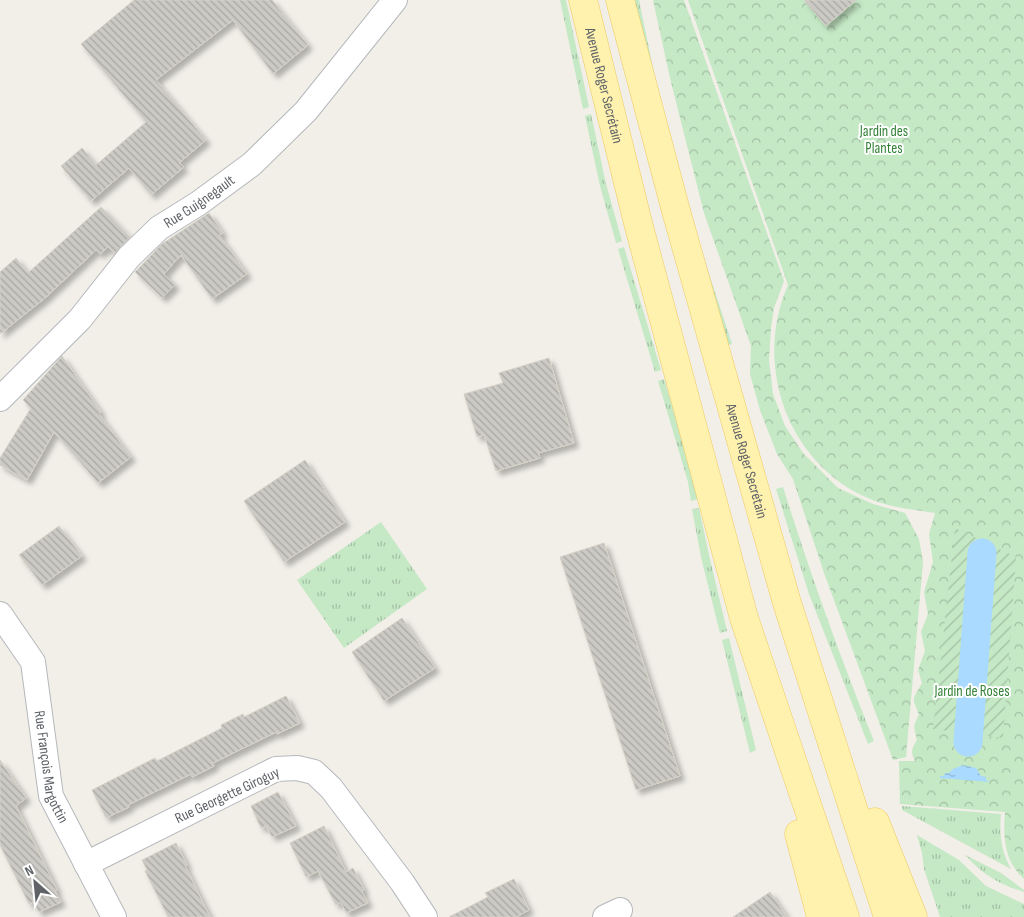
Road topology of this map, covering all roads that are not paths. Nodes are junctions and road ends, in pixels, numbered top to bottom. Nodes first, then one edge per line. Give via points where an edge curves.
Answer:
1 (395, 0) edge
2 (583, 0) edge
3 (620, 0) edge
4 (0, 399) edge
5 (787, 603) junction
6 (0, 614) edge
7 (744, 618) junction
8 (86, 864) junction
9 (114, 917) edge
10 (426, 917) edge
11 (821, 917) edge
12 (845, 917) edge
13 (888, 917) edge
14 (913, 917) edge

1 - 4 street, Rue Guignegault via 306,111 252,164 159,228 129,256 80,319
2 - 7 main road, Avenue Roger Secrétain via 638,223
3 - 5 main road, Avenue Roger Secrétain
5 - 13 main road, Avenue Roger Secrétain
5 - 14 main road
6 - 8 street, Rue François Margottin via 33,662 51,796
7 - 11 main road
7 - 12 main road, Avenue Roger Secrétain
8 - 9 street, Rue François Margottin
8 - 10 street, Rue Georgette Giroguy via 276,769 297,768 314,772 331,788

